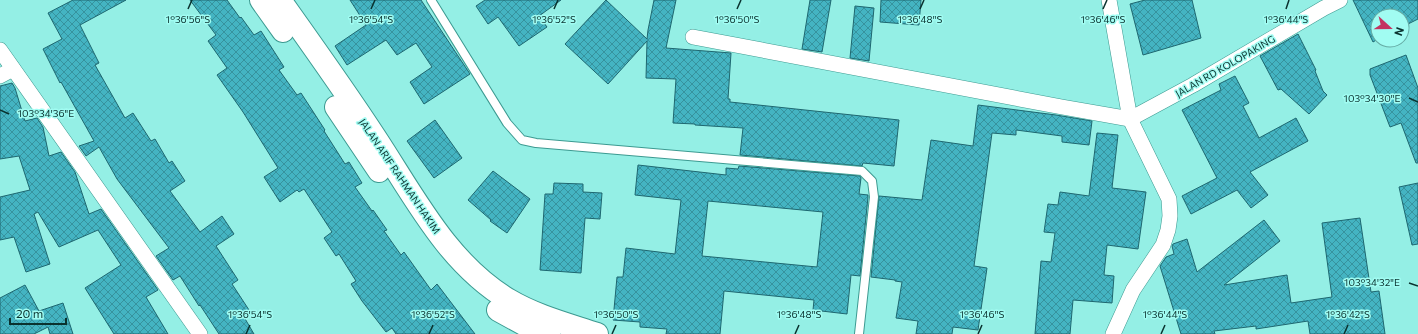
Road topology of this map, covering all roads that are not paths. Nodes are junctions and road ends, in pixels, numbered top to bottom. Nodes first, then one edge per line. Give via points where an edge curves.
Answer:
1 (261, 0) edge
2 (280, 0) edge
3 (430, 0) edge
4 (1109, 0) edge
5 (1340, 0) edge
6 (693, 37) dead end
7 (0, 50) edge
8 (6, 73) edge
9 (1130, 119) junction
10 (200, 334) edge
11 (549, 334) edge
12 (597, 334) edge
13 (859, 334) edge
14 (1113, 334) edge

1 - 11 main road, JALAN ARIF RAHMAN HAKIM via 363,146 415,228 443,264 470,290 501,312 530,328
2 - 12 main road, JALAN ARIF RAHMAN HAKIM via 375,137 427,219 455,254 480,278 509,300 536,313
3 - 13 lane via 507,124 522,140 862,171 872,181 874,198
4 - 9 street
5 - 9 street, JALAN RD KOLOPAKING
6 - 9 street
7 - 8 street
8 - 10 street
9 - 14 street via 1169,198 1170,216 1163,245 1133,290

